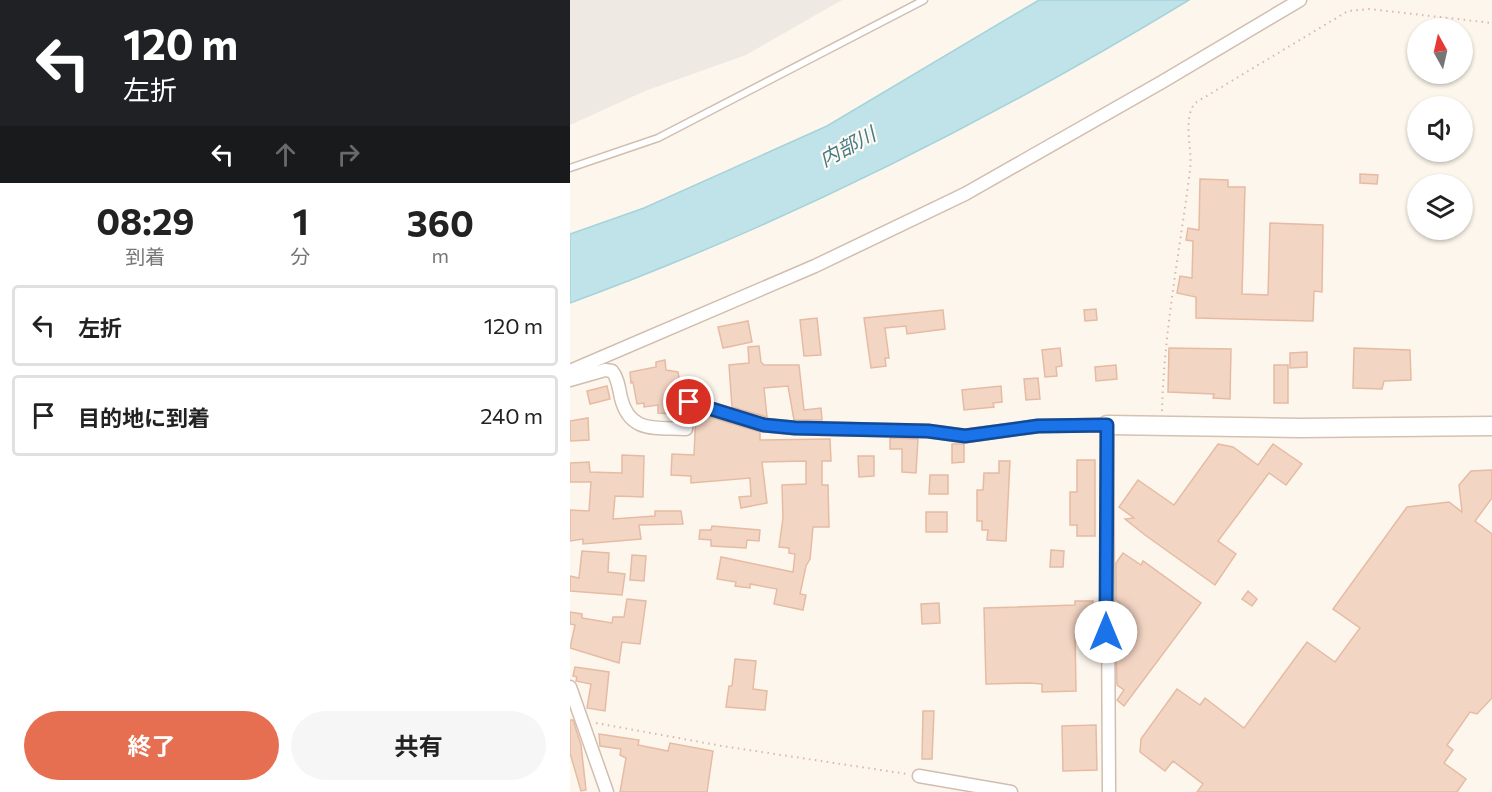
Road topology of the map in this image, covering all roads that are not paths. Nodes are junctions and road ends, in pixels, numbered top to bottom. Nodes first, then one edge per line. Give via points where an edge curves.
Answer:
1 (924, 0) edge
2 (1300, 0) edge
3 (570, 168) edge
4 (570, 371) edge
5 (570, 380) edge
6 (1107, 425) junction
7 (1492, 426) edge
8 (570, 687) edge
9 (919, 776) road end
10 (607, 792) edge
11 (1011, 792) edge
12 (1109, 792) edge

1 - 3 lane via 658,138
2 - 4 street via 956,198 815,266
5 - 6 street via 612,371 625,412 633,423 647,427 686,429 689,402 764,425 795,428 928,431 965,436 1038,426
6 - 7 street
6 - 12 street
8 - 10 street
9 - 11 street

